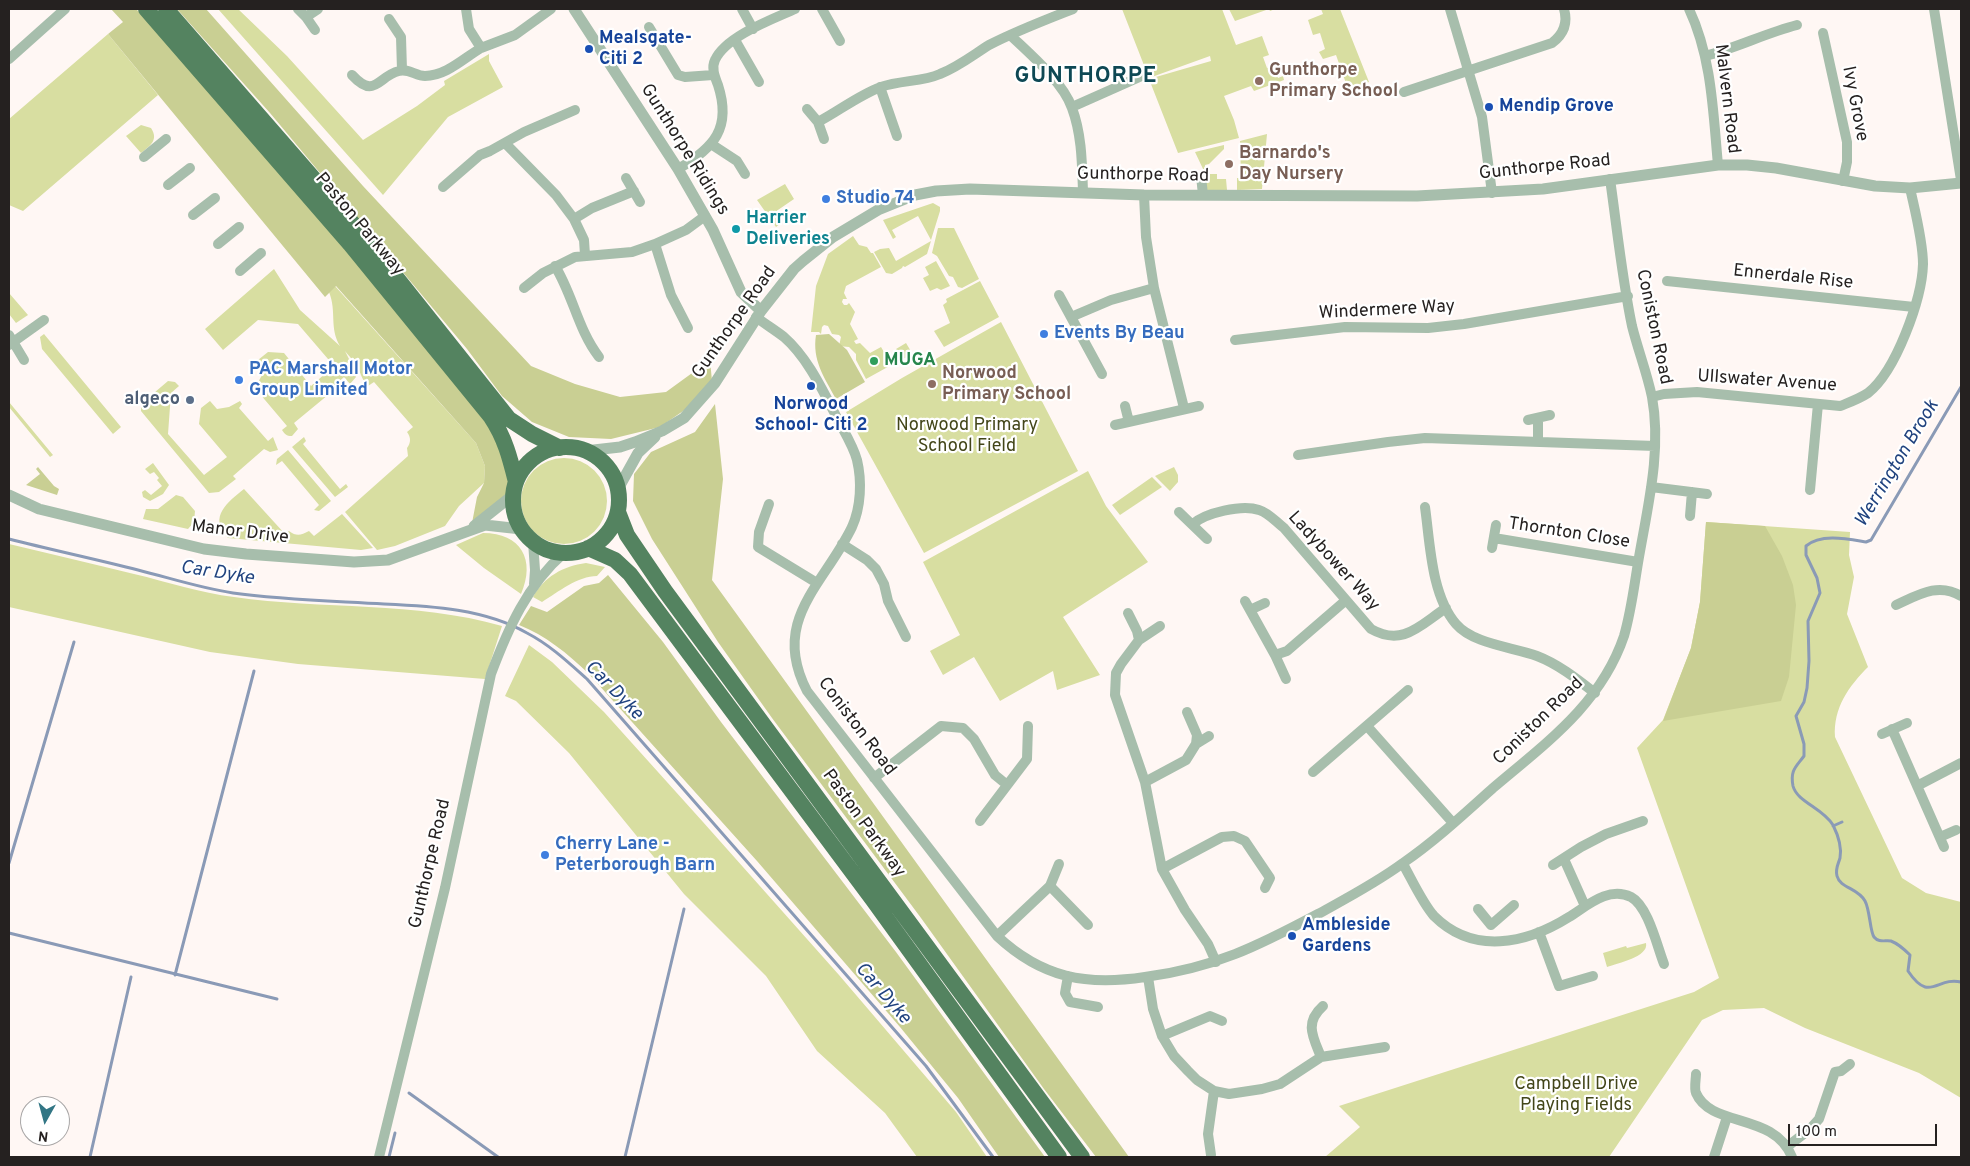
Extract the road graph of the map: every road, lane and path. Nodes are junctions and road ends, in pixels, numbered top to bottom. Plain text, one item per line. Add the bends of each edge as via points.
1 (64, 9) edge
2 (146, 9) edge
3 (166, 9) edge
4 (298, 9) edge
5 (318, 9) edge
6 (466, 9) edge
7 (551, 9) edge
8 (574, 9) edge
9 (742, 9) edge
10 (796, 9) edge
11 (822, 9) edge
12 (1073, 9) edge
13 (1450, 9) edge
14 (1564, 9) edge
15 (1690, 9) edge
16 (1934, 9) edge
17 (306, 17) junction
18 (389, 19) dead end
19 (1797, 25) dead end
20 (649, 27) dead end
21 (754, 29) junction
22 (315, 30) dead end
23 (1823, 33) dead end
24 (1010, 35) junction
25 (735, 40) junction
26 (840, 41) dead end
27 (480, 48) junction
28 (1705, 56) junction
29 (9, 59) edge
30 (402, 70) junction
31 (1470, 71) junction
32 (352, 75) dead end
33 (713, 75) junction
34 (1144, 75) dead end
35 (759, 82) dead end
36 (880, 88) junction
37 (1404, 92) dead end
38 (1072, 107) junction
39 (575, 110) dead end
40 (807, 110) dead end
41 (818, 122) junction
42 (897, 136) dead end
43 (166, 139) dead end
44 (824, 139) dead end
45 (505, 142) junction
46 (711, 144) junction
47 (144, 157) dead end
48 (1718, 165) junction
49 (190, 168) dead end
50 (678, 169) junction
51 (745, 174) dead end
52 (1201, 176) dead end
53 (626, 178) dead end
54 (1610, 179) junction
55 (1843, 181) junction
56 (1961, 182) edge
57 (168, 185) dead end
58 (443, 187) dead end
59 (1910, 188) junction
60 (634, 191) junction
61 (1083, 192) junction
62 (1492, 193) junction
63 (1144, 195) junction
64 (1202, 195) junction
65 (215, 198) dead end
66 (640, 202) dead end
67 (193, 215) dead end
68 (705, 216) junction
69 (574, 219) junction
70 (239, 227) dead end
71 (218, 244) dead end
72 (655, 244) junction
73 (261, 253) dead end
74 (584, 255) junction
75 (555, 266) junction
76 (240, 271) dead end
77 (1667, 281) dead end
78 (524, 288) dead end
79 (1154, 288) junction
80 (1059, 295) dead end
81 (1628, 296) junction
82 (1914, 307) junction
83 (758, 314) junction
84 (1072, 317) junction
85 (44, 320) dead end
86 (688, 328) dead end
87 (1235, 340) dead end
88 (10, 341) edge
89 (599, 357) dead end
90 (24, 360) dead end
91 (1102, 374) dead end
92 (1652, 397) junction
93 (1818, 404) junction
94 (1125, 406) dead end
95 (1199, 406) dead end
96 (1184, 408) junction
97 (1550, 415) dead end
98 (1128, 422) junction
99 (1115, 425) dead end
100 (662, 431) junction
101 (1538, 442) junction
102 (1655, 446) junction
103 (560, 448) junction
104 (585, 451) junction
105 (1298, 455) dead end
106 (1651, 487) junction
107 (514, 489) junction
108 (618, 489) junction
109 (1810, 490) dead end
110 (1692, 492) junction
111 (1707, 494) dead end
112 (9, 495) edge
113 (768, 504) dead end
114 (1424, 506) dead end
115 (618, 512) junction
116 (1180, 512) dead end
117 (1690, 516) dead end
118 (1193, 524) junction
119 (1496, 525) dead end
120 (521, 529) junction
121 (468, 530) junction
122 (1207, 540) dead end
123 (533, 542) junction
124 (842, 544) junction
125 (588, 548) junction
126 (564, 553) junction
127 (1638, 562) junction
128 (817, 583) junction
129 (534, 585) junction
130 (1961, 596) edge
131 (1345, 601) junction
132 (1265, 603) dead end
133 (1896, 605) dead end
134 (1446, 608) junction
135 (1128, 613) dead end
136 (1160, 626) dead end
137 (906, 637) dead end
138 (1139, 640) junction
139 (1275, 655) junction
140 (1286, 679) dead end
141 (1408, 690) dead end
142 (1595, 693) junction
143 (1187, 712) dead end
144 (1907, 722) dead end
145 (1028, 726) dead end
146 (1367, 726) junction
147 (1892, 729) junction
148 (1882, 734) dead end
149 (1209, 736) dead end
150 (1196, 744) junction
151 (1961, 763) edge
152 (1314, 772) dead end
153 (874, 778) junction
154 (1145, 782) junction
155 (1006, 784) junction
156 (1917, 786) junction
157 (980, 821) dead end
158 (1643, 821) dead end
159 (1453, 823) junction
160 (1956, 830) dead end
161 (1940, 837) junction
162 (1944, 847) dead end
163 (1564, 859) junction
164 (1059, 864) dead end
165 (1403, 864) junction
166 (1553, 865) dead end
167 (1162, 870) junction
168 (1050, 886) junction
169 (1265, 888) dead end
170 (1514, 905) dead end
171 (1585, 906) junction
172 (1478, 909) dead end
173 (1088, 925) dead end
174 (1491, 925) junction
175 (1539, 932) junction
176 (997, 936) junction
177 (1492, 942) junction
178 (1216, 962) junction
179 (1664, 964) dead end
180 (1068, 976) junction
181 (1593, 976) dead end
182 (1148, 977) junction
183 (1322, 1006) dead end
184 (1098, 1007) dead end
185 (1222, 1021) dead end
186 (1162, 1036) junction
187 (1385, 1047) dead end
188 (1321, 1057) junction
189 (1850, 1064) dead end
190 (1696, 1074) dead end
191 (1214, 1091) junction
192 (1727, 1117) junction
193 (1788, 1146) junction
194 (1211, 1155) dead end
195 (380, 1157) edge
196 (1059, 1157) edge
197 (1082, 1157) edge
198 (1714, 1157) edge
199 (1792, 1157) edge

1 - 29 street
2 - 107 highway, Paston Parkway via 350,244 491,418 502,433 509,453
3 - 103 highway, Paston Parkway via 361,233 509,419
4 - 17 street
5 - 17 street
6 - 27 street via 469,29
7 - 27 street via 515,35
8 - 50 street, Gunthorpe Ridings
9 - 21 street
10 - 21 street
11 - 26 street
12 - 24 street
13 - 31 street
14 - 31 street via 1563,32 1552,43
15 - 28 street, Malvern Road
16 - 56 street
17 - 22 street
18 - 30 street via 400,37
19 - 28 street
20 - 33 street via 678,75
21 - 25 street
23 - 55 street, Ivy Grove via 1847,142
24 - 36 street via 962,64 931,78 902,81
24 - 38 street via 1038,61
25 - 33 street via 715,60
25 - 35 street
27 - 30 street via 440,73 426,76
28 - 48 street, Malvern Road
30 - 32 street via 371,86 360,84
31 - 37 street
31 - 62 street via 1482,117
33 - 46 street via 724,107
34 - 38 street
36 - 41 street
36 - 42 street
38 - 61 street via 1082,156
39 - 45 street
40 - 41 street
41 - 44 street
43 - 47 street
45 - 58 street via 473,160
45 - 69 street via 556,195
46 - 50 street
46 - 51 street via 737,161
48 - 54 street, Gunthorpe Road
48 - 55 street, Gunthorpe Road via 1776,168
49 - 57 street
50 - 68 street, Gunthorpe Ridings
52 - 64 street
53 - 60 street
54 - 62 street, Gunthorpe Road
54 - 81 street, Coniston Road
55 - 59 street, Gunthorpe Road
56 - 59 street, Gunthorpe Road
59 - 82 street, Ullswater Avenue via 1923,264
60 - 66 street
60 - 69 street
61 - 63 street, Gunthorpe Road
61 - 83 street, Gunthorpe Road via 940,190 895,202 850,226 809,256 794,269
62 - 64 street, Gunthorpe Road via 1344,197
63 - 64 street, Gunthorpe Road
63 - 79 street via 1146,237
65 - 67 street
68 - 72 street via 686,230
68 - 83 street, Gunthorpe Ridings via 741,292
69 - 74 street via 584,240
70 - 71 street
72 - 74 street via 632,252
72 - 86 street via 671,295
73 - 76 street
74 - 75 street
75 - 78 street
75 - 89 street via 574,303 586,339
77 - 82 street, Ennerdale Rise
79 - 84 street via 1111,300
79 - 96 street
80 - 84 street
81 - 87 street, Windermere Way via 1464,324 1428,328 1345,327
81 - 92 street, Coniston Road via 1636,343
82 - 93 street, Ullswater Avenue via 1890,369 1869,392 1840,406
83 - 100 street, Gunthorpe Road via 701,401 684,418
83 - 124 street, Coniston Road via 800,356 833,410 857,459 860,493 857,511
84 - 91 street
85 - 88 street
88 - 90 street
92 - 93 street, Ullswater Avenue via 1697,392
92 - 102 street, Coniston Road
93 - 109 street via 1806,469
94 - 98 street
95 - 96 street
96 - 98 street
97 - 101 street via 1533,419
98 - 99 street
100 - 104 street, Gunthorpe Road via 620,446
100 - 108 street, Gunthorpe Road via 638,453
101 - 102 street
101 - 105 street via 1425,438
102 - 106 street, Coniston Road
103 - 104 highway
103 - 107 highway via 543,452 529,461
104 - 108 highway via 606,466
106 - 110 street
106 - 127 street, Coniston Road
107 - 120 highway via 514,513
107 - 121 street, Manor Drive via 486,518
108 - 115 highway
110 - 111 street
110 - 117 street
112 - 121 street, Manor Drive via 39,509 204,549 246,554 354,562 388,560
113 - 128 street via 758,547
114 - 134 street via 1436,579
115 - 125 highway via 604,537
115 - 197 highway, Paston Parkway via 627,535 665,591
116 - 118 street
118 - 122 street
118 - 131 street, Ladybower Way via 1210,514 1248,508 1259,510 1284,528
119 - 127 street, Thornton Close via 1493,543
120 - 121 street, Manor Drive via 485,525
120 - 123 highway
123 - 126 highway via 544,549
123 - 129 street, Gunthorpe Road
124 - 128 street, Coniston Road
124 - 137 street via 876,570
125 - 126 highway
125 - 196 highway, Paston Parkway via 615,560 630,574 873,900
126 - 129 street, Gunthorpe Road
127 - 142 street, Coniston Road via 1625,632
128 - 153 street, Coniston Road via 804,602 796,629 794,646 800,679
129 - 195 street, Gunthorpe Road via 518,612 491,674 445,888
130 - 133 street via 1942,588 1926,591
131 - 134 street, Ladybower Way via 1371,629 1391,637 1408,633
131 - 139 street via 1287,651
132 - 139 street via 1247,605
134 - 142 street via 1465,632 1554,664
135 - 138 street
136 - 138 street
138 - 154 street via 1116,673 1114,695
139 - 140 street
141 - 146 street
142 - 159 street, Coniston Road via 1563,727
143 - 150 street via 1197,735
144 - 147 street
145 - 155 street via 1026,759
146 - 152 street
146 - 159 street
147 - 148 street
147 - 156 street
149 - 150 street
150 - 154 street via 1186,760
151 - 156 street
153 - 155 street via 941,726 963,728
153 - 176 street, Coniston Road
154 - 167 street
155 - 157 street
156 - 161 street
158 - 163 street via 1581,846
159 - 165 street, Coniston Road
160 - 161 street
161 - 162 street
163 - 166 street
163 - 171 street
164 - 168 street
165 - 177 street via 1432,914 1464,937
165 - 178 street, Coniston Road via 1266,942
167 - 169 street via 1222,837 1234,836 1245,840 1267,872 1270,878
167 - 178 street
168 - 173 street
168 - 176 street
170 - 174 street
171 - 175 street
171 - 179 street via 1602,896 1617,894 1631,897 1647,917
172 - 174 street
174 - 177 street
175 - 177 street via 1506,942
175 - 181 street via 1558,986
176 - 180 street, Coniston Road via 1028,961
178 - 182 street, Coniston Road
180 - 182 street, Coniston Road via 1115,982
180 - 184 street via 1065,993 1070,1002
182 - 186 street via 1153,1009
183 - 188 street via 1314,1014 1311,1029
185 - 186 street via 1210,1016
186 - 191 street via 1188,1071
187 - 188 street
188 - 191 street via 1280,1084 1229,1094
189 - 193 street via 1835,1072 1818,1119
190 - 192 street via 1696,1092 1700,1099
191 - 194 street via 1208,1134
192 - 193 street via 1772,1132
192 - 198 street
193 - 199 street

